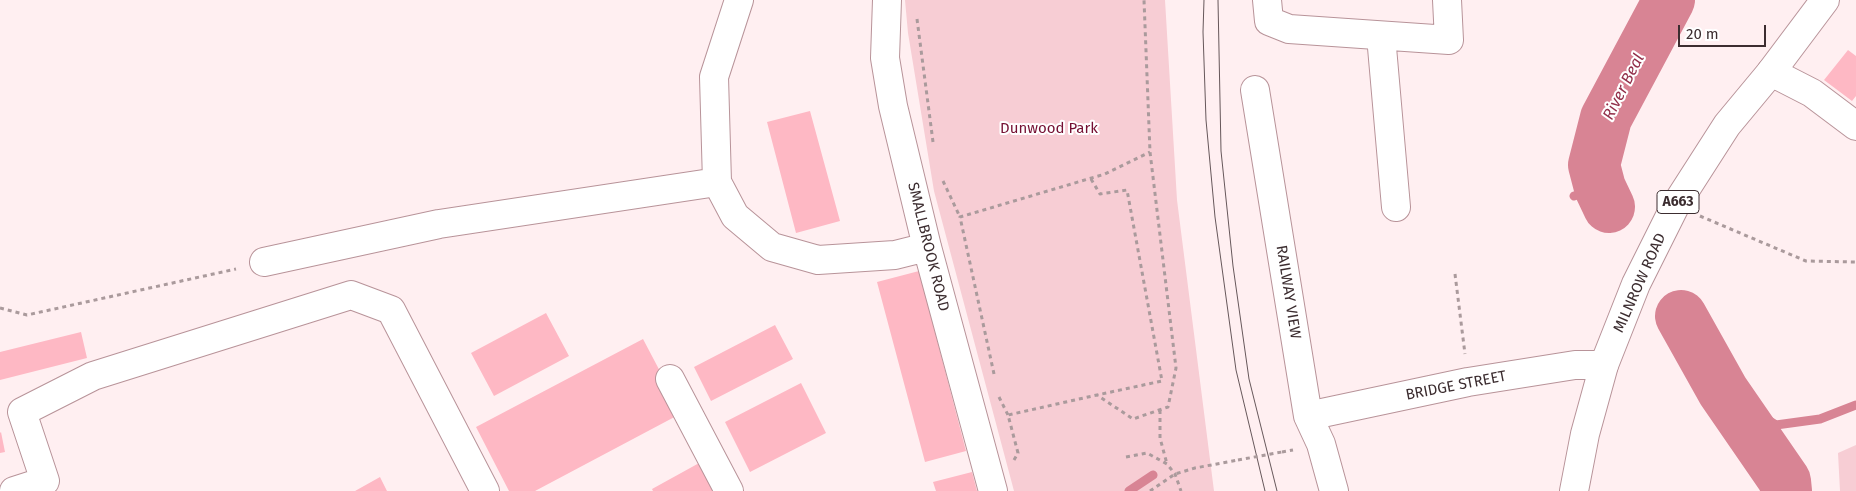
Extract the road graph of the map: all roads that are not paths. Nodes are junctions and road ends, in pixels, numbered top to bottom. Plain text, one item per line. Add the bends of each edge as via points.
1 (739, 0) edge
2 (887, 0) edge
3 (1267, 0) edge
4 (1447, 0) edge
5 (1825, 0) edge
6 (1381, 36) junction
7 (1771, 72) junction
8 (1255, 90) dead end
9 (1856, 126) edge
10 (717, 182) junction
11 (1396, 207) dead end
12 (927, 247) junction
13 (264, 262) road end
14 (1604, 365) junction
15 (670, 379) dead end
16 (1308, 416) junction
17 (14, 491) edge
18 (485, 491) edge
19 (729, 491) edge
20 (993, 491) edge
21 (1334, 491) edge
22 (1574, 491) edge

1 - 10 street via 714,77
2 - 12 street, SMALLBROOK ROAD via 885,58 893,106
3 - 6 street via 1269,20 1290,29
4 - 6 street via 1449,40
5 - 7 street, MILNROW ROAD / A663
6 - 11 street
7 - 9 street via 1812,93
7 - 14 street, MILNROW ROAD / A663 via 1727,125 1675,206 1636,284
8 - 16 street, RAILWAY VIEW
10 - 12 street via 735,216 772,247 818,260 895,255
10 - 13 street via 439,224
12 - 20 street, SMALLBROOK ROAD
14 - 16 street, BRIDGE STREET via 1575,366 1468,382
14 - 22 street, MILNROW ROAD / A663 via 1585,434
15 - 19 street
16 - 21 street, RAILWAY VIEW via 1321,444
17 - 18 street via 45,480 22,412 92,376 351,296 391,310

